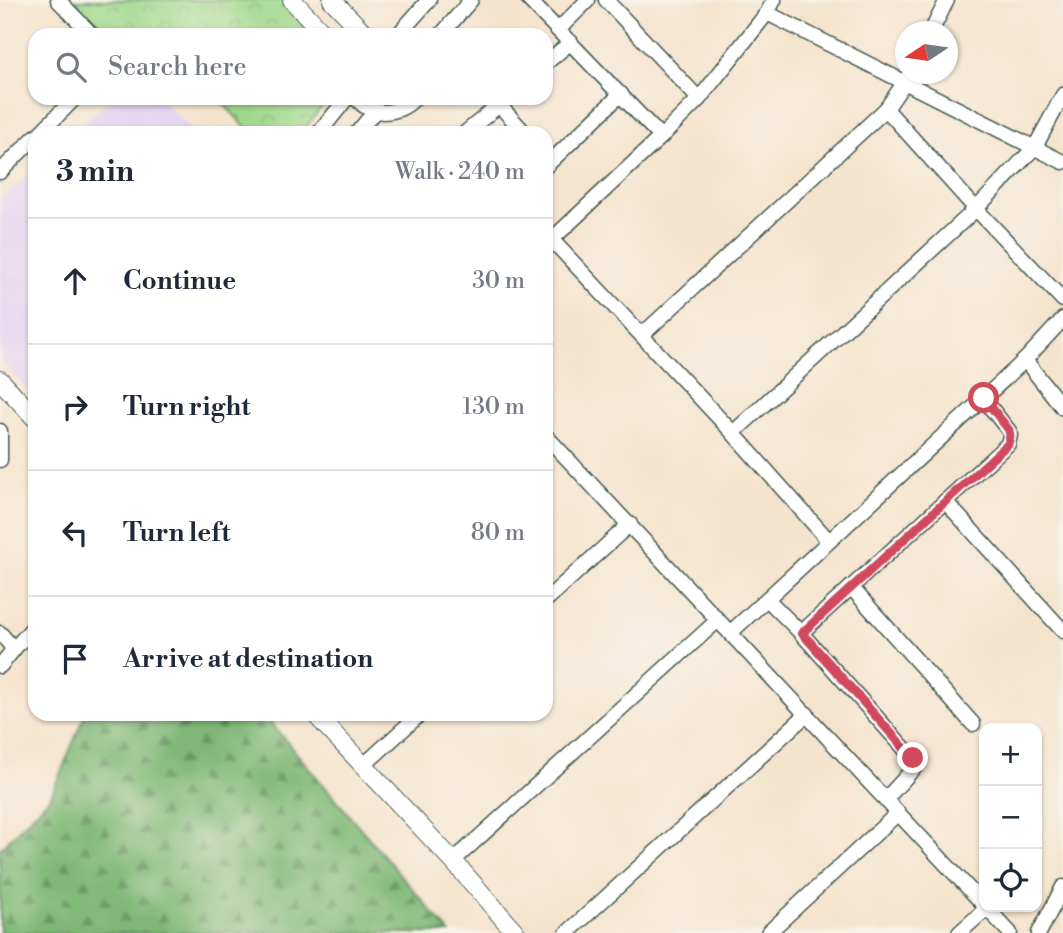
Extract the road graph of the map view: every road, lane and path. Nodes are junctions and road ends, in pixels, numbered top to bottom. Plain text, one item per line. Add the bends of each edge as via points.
1 (58, 0) edge
2 (292, 0) edge
3 (332, 0) edge
4 (429, 0) edge
5 (471, 0) edge
6 (529, 0) edge
7 (588, 0) edge
8 (606, 0) edge
9 (947, 0) edge
10 (770, 7) edge
11 (936, 21) edge
12 (85, 28) edge
13 (318, 28) edge
14 (359, 28) edge
15 (404, 28) edge
16 (447, 28) edge
17 (558, 30) junction
18 (571, 42) junction
19 (553, 58) edge
20 (895, 71) edge
21 (904, 84) edge
22 (919, 84) edge
23 (621, 94) junction
24 (1063, 95) edge
25 (699, 99) junction
26 (68, 105) edge
27 (341, 105) edge
28 (363, 105) edge
29 (408, 105) edge
30 (499, 105) edge
31 (505, 105) edge
32 (886, 108) junction
33 (375, 111) junction
34 (47, 126) edge
35 (325, 126) edge
36 (363, 126) edge
37 (474, 126) edge
38 (520, 126) edge
39 (661, 137) junction
40 (28, 143) edge
41 (1035, 147) junction
42 (553, 156) edge
43 (1063, 162) edge
44 (3, 163) edge
45 (976, 209) junction
46 (553, 238) edge
47 (553, 246) edge
48 (1063, 300) edge
49 (1063, 319) edge
50 (642, 335) junction
51 (1025, 360) junction
52 (0, 380) edge
53 (984, 398) junction
54 (1063, 408) edge
55 (28, 410) edge
56 (0, 431) edge
57 (733, 433) junction
58 (553, 443) edge
59 (0, 460) edge
60 (945, 501) junction
61 (630, 524) junction
62 (830, 541) junction
63 (851, 587) junction
64 (553, 594) edge
65 (767, 599) junction
66 (718, 620) junction
67 (1063, 631) edge
68 (0, 633) edge
69 (28, 633) edge
70 (730, 633) junction
71 (802, 633) junction
72 (13, 649) junction
73 (0, 666) edge
74 (807, 714) junction
75 (322, 721) edge
76 (413, 721) edge
77 (973, 724) dead end
78 (364, 765) junction
79 (885, 800) junction
80 (898, 813) junction
81 (453, 861) junction
82 (1063, 887) edge
83 (979, 901) edge
84 (980, 912) edge
85 (990, 912) edge
86 (516, 933) edge
87 (567, 933) edge
88 (768, 933) edge
89 (959, 933) edge
90 (1010, 933) edge
91 (1039, 933) edge

1 - 12 street
2 - 13 street
3 - 14 street
4 - 15 street
5 - 16 street
6 - 17 street
7 - 17 street
8 - 25 street
9 - 11 street
10 - 20 street
10 - 25 street
17 - 18 street
18 - 19 street
18 - 23 street
21 - 32 street
22 - 41 street
23 - 39 street
23 - 42 street
24 - 41 street
25 - 39 street
26 - 34 street
27 - 35 street
28 - 33 street
29 - 33 street via 386,113
30 - 37 street
31 - 38 street
32 - 45 street
32 - 50 street
33 - 36 street
39 - 46 street
40 - 44 street
41 - 43 street
41 - 45 street
45 - 48 street
45 - 57 street
47 - 50 street
49 - 51 street
50 - 57 street
51 - 53 street
51 - 54 street
52 - 55 street
53 - 60 street via 1009,430 1010,440
53 - 62 street
56 - 59 street
57 - 62 street
58 - 61 street
60 - 63 street
60 - 67 street
61 - 64 street
61 - 66 street
62 - 65 street
63 - 71 street
63 - 77 street
65 - 70 street
65 - 71 street
66 - 70 street
66 - 81 street
68 - 72 street
69 - 72 street
70 - 74 street
71 - 79 street via 915,762
72 - 73 street
74 - 79 street
74 - 87 street
75 - 78 street
76 - 78 street
78 - 81 street
79 - 80 street
80 - 83 street
80 - 88 street
81 - 86 street
82 - 91 street
84 - 89 street
85 - 90 street

